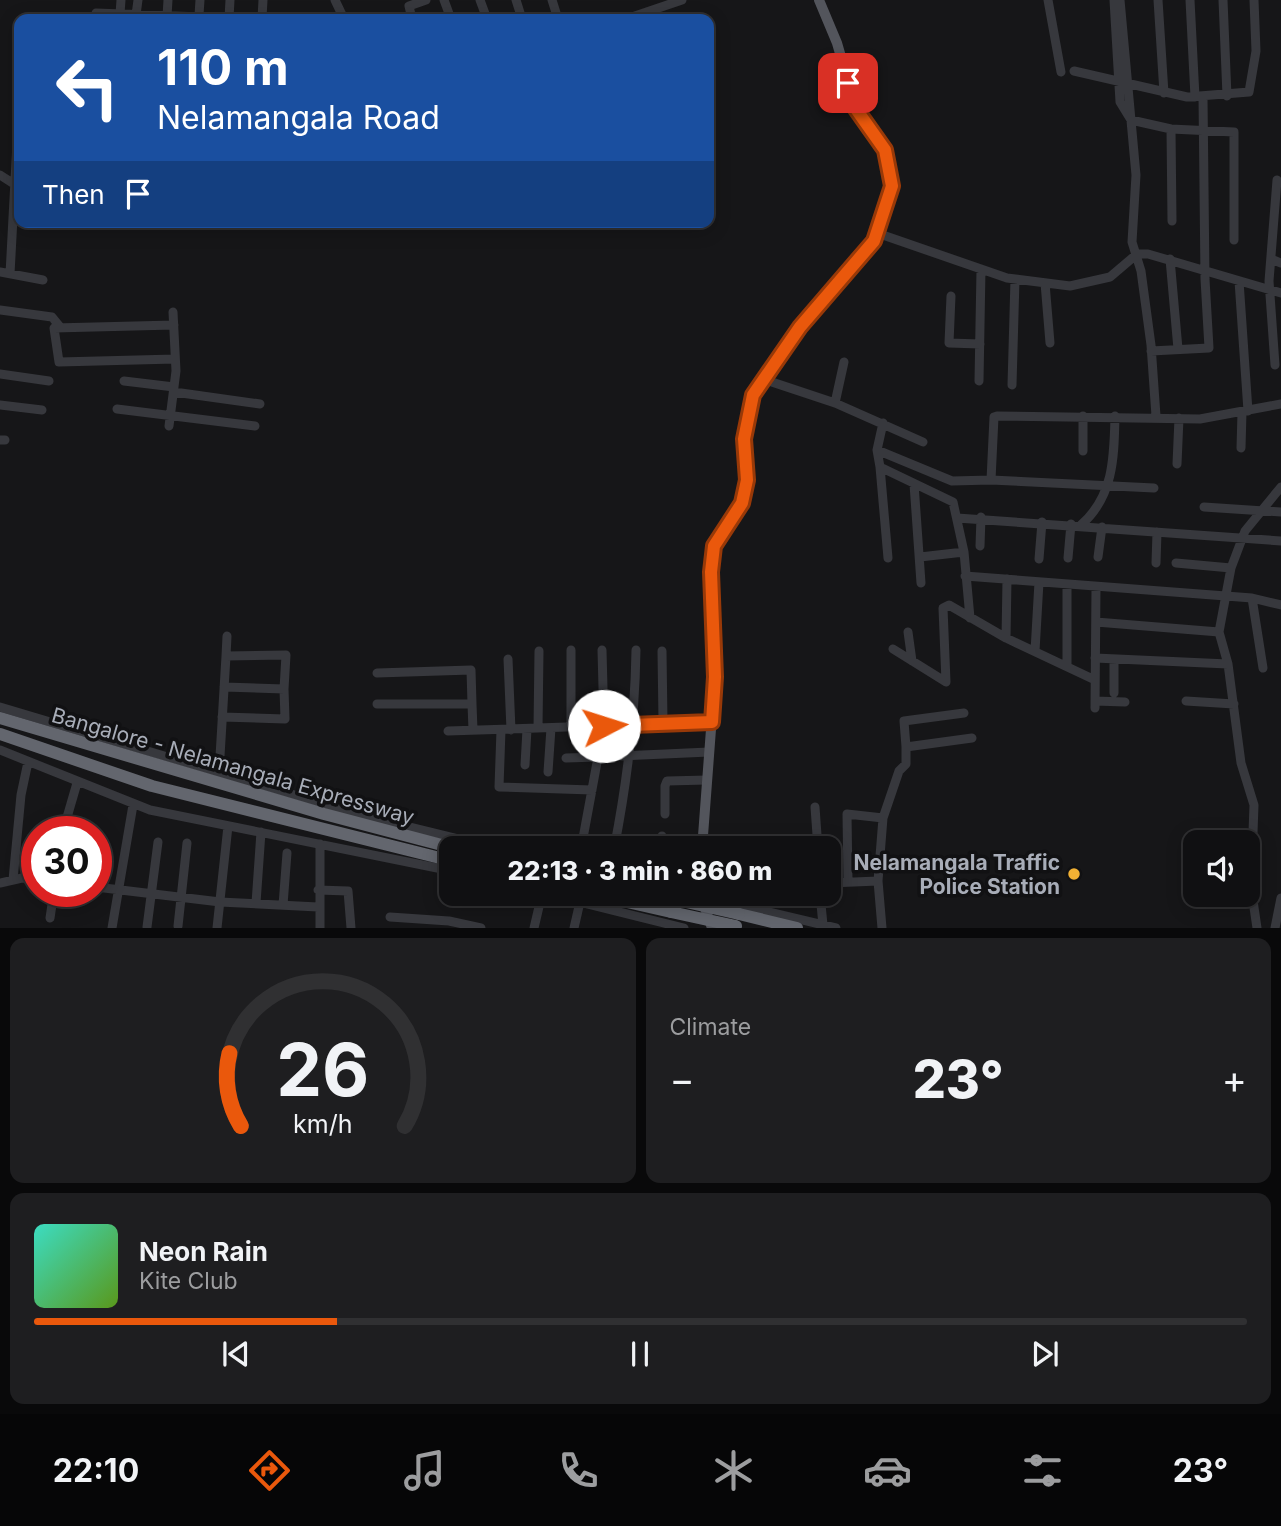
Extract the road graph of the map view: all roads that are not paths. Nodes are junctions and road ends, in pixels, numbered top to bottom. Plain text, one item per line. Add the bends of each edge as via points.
1 (121, 0) edge
2 (426, 0) edge
3 (682, 0) edge
4 (819, 0) edge
5 (1048, 0) edge
6 (1114, 0) edge
7 (1120, 0) edge
8 (1158, 0) edge
9 (1190, 0) edge
10 (1223, 0) edge
11 (1254, 0) edge
12 (96, 13) dead end
13 (120, 14) joint
14 (411, 14) edge
15 (641, 14) edge
16 (1074, 71) dead end
17 (1060, 72) dead end
18 (1123, 83) junction
19 (1164, 93) junction
20 (1227, 96) junction
21 (1199, 97) junction
22 (1131, 120) junction
23 (1171, 129) junction
24 (1204, 132) junction
25 (0, 175) edge
26 (1277, 180) dead end
27 (14, 184) joint
28 (1172, 221) dead end
29 (877, 233) junction
30 (1234, 240) dead end
31 (1137, 254) junction
32 (1170, 259) junction
33 (1271, 259) junction
34 (1281, 263) edge
35 (981, 269) junction
36 (1205, 269) junction
37 (5, 273) edge
38 (1015, 279) junction
39 (43, 280) dead end
40 (1239, 281) junction
41 (1045, 283) junction
42 (1270, 289) junction
43 (1281, 293) edge
44 (951, 296) dead end
45 (0, 310) edge
46 (173, 313) dead end
47 (174, 325) junction
48 (61, 328) junction
49 (1050, 343) dead end
50 (980, 344) junction
51 (1178, 349) junction
52 (1151, 351) junction
53 (176, 359) junction
54 (844, 362) dead end
55 (1275, 365) dead end
56 (0, 374) edge
57 (763, 379) junction
58 (49, 381) dead end
59 (124, 381) dead end
60 (979, 381) dead end
61 (1012, 385) dead end
62 (174, 389) junction
63 (835, 403) junction
64 (260, 404) dead end
65 (1281, 404) edge
66 (0, 405) edge
67 (117, 409) dead end
68 (42, 410) dead end
69 (1245, 411) junction
70 (171, 416) junction
71 (1083, 416) junction
72 (1115, 416) junction
73 (1156, 416) junction
74 (1179, 418) junction
75 (883, 423) junction
76 (169, 426) dead end
77 (255, 426) dead end
78 (923, 442) dead end
79 (1241, 448) dead end
80 (877, 450) junction
81 (1083, 451) dead end
82 (1177, 464) dead end
83 (880, 467) junction
84 (991, 480) junction
85 (914, 484) junction
86 (1108, 486) junction
87 (1281, 487) edge
88 (1154, 488) dead end
89 (1204, 507) dead end
90 (1281, 512) edge
91 (1262, 513) junction
92 (981, 517) junction
93 (957, 518) junction
94 (1042, 522) junction
95 (1076, 525) junction
96 (1102, 527) junction
97 (1157, 532) junction
98 (1242, 539) junction
99 (1281, 541) edge
100 (980, 546) dead end
101 (964, 552) junction
102 (920, 556) junction
103 (1098, 557) dead end
104 (888, 558) dead end
105 (1068, 558) dead end
106 (1039, 559) dead end
107 (1156, 563) dead end
108 (1176, 563) dead end
109 (1231, 568) junction
110 (965, 576) junction
111 (1007, 579) junction
112 (1039, 582) junction
113 (921, 583) dead end
114 (1067, 584) junction
115 (1096, 587) junction
116 (1225, 598) junction
117 (1252, 598) junction
118 (1281, 605) edge
119 (970, 618) junction
120 (1096, 622) junction
121 (908, 632) dead end
122 (1219, 632) junction
123 (227, 636) dead end
124 (1006, 638) junction
125 (892, 649) dead end
126 (571, 650) dead end
127 (602, 650) dead end
128 (636, 650) dead end
129 (662, 650) dead end
130 (539, 651) dead end
131 (1035, 651) junction
132 (226, 656) junction
133 (1095, 658) junction
134 (508, 659) dead end
135 (1114, 659) junction
136 (912, 661) junction
137 (1228, 664) junction
138 (1067, 666) junction
139 (1263, 668) dead end
140 (377, 673) dead end
141 (1095, 680) junction
142 (224, 687) junction
143 (284, 689) junction
144 (1114, 693) dead end
145 (1186, 701) dead end
146 (1125, 702) dead end
147 (377, 704) dead end
148 (472, 704) junction
149 (1234, 704) junction
150 (0, 707) edge
151 (964, 713) dead end
152 (222, 717) junction
153 (0, 718) edge
154 (663, 722) junction
155 (712, 722) junction
156 (631, 724) junction
157 (604, 726) junction
158 (571, 727) junction
159 (538, 728) junction
160 (551, 728) junction
161 (527, 729) junction
162 (472, 730) junction
163 (506, 730) junction
164 (448, 731) dead end
165 (0, 734) edge
166 (972, 738) dead end
167 (906, 747) junction
168 (0, 750) edge
169 (709, 752) junction
170 (627, 756) junction
171 (598, 757) junction
172 (566, 758) dead end
173 (29, 762) junction
174 (524, 765) dead end
175 (548, 772) dead end
176 (219, 773) junction
177 (707, 780) junction
178 (77, 783) junction
179 (592, 790) junction
180 (132, 805) junction
181 (816, 807) dead end
182 (665, 814) dead end
183 (67, 816) edge
184 (883, 818) junction
185 (228, 826) junction
186 (261, 832) junction
187 (447, 836) edge
188 (583, 836) edge
189 (617, 836) edge
190 (703, 836) edge
191 (817, 836) edge
192 (158, 842) dead end
193 (187, 843) dead end
194 (320, 844) junction
195 (439, 844) edge
196 (286, 853) dead end
197 (439, 858) edge
198 (439, 869) edge
199 (13, 880) junction
200 (21, 880) edge
201 (878, 881) junction
202 (841, 882) edge
203 (848, 882) junction
204 (0, 883) edge
205 (112, 889) edge
206 (120, 890) junction
207 (318, 890) junction
208 (153, 895) junction
209 (1281, 898) edge
210 (181, 899) junction
211 (220, 902) junction
212 (256, 903) junction
213 (283, 905) junction
214 (540, 906) edge
215 (579, 906) edge
216 (596, 906) edge
217 (676, 906) edge
218 (703, 906) edge
219 (744, 906) edge
220 (822, 906) edge
221 (52, 907) edge
222 (318, 907) junction
223 (390, 916) dead end
224 (50, 918) dead end
225 (738, 922) edge
226 (449, 924) edge
227 (824, 925) junction
228 (178, 926) edge
229 (147, 927) edge
230 (112, 928) edge
231 (217, 928) edge
232 (320, 928) edge
233 (351, 928) edge
234 (481, 928) edge
235 (534, 928) edge
236 (574, 928) edge
237 (684, 928) edge
238 (712, 928) edge
239 (797, 928) edge
240 (836, 928) edge
241 (882, 928) edge
242 (1258, 928) edge
243 (1275, 928) edge

1 - 13 street
2 - 14 street via 409,6
3 - 15 street
4 - 29 main road via 856,109 885,150 892,186
5 - 17 street
6 - 18 street
7 - 18 street
8 - 19 street
9 - 21 street
10 - 20 street
11 - 20 street via 1256,51 1249,92
12 - 13 street
16 - 18 street
18 - 19 street
18 - 22 street
19 - 21 street
20 - 21 street
21 - 24 street
22 - 23 street
22 - 31 street via 1136,175 1132,242
23 - 24 street
23 - 28 street
24 - 30 street via 1231,130 1236,136
24 - 36 street
25 - 27 street
26 - 33 street
27 - 37 street
29 - 35 street
29 - 57 main road
31 - 32 street
31 - 41 street via 1110,277 1070,286
31 - 52 street
32 - 36 street
32 - 51 street
33 - 34 street
33 - 42 street
35 - 38 street
35 - 50 street
36 - 40 street
36 - 51 street via 1209,348
37 - 39 street
38 - 41 street
38 - 61 street
40 - 42 street
40 - 69 street
41 - 49 street
42 - 43 street
42 - 55 street
44 - 50 street via 949,343
45 - 48 street via 52,317
46 - 47 street
47 - 48 street
47 - 53 street
48 - 53 street via 54,328 59,362
50 - 60 street
51 - 52 street
52 - 73 street
53 - 62 street
54 - 63 street
56 - 58 street
57 - 63 street
57 - 155 main road via 753,395 744,439 747,480 742,503 714,546
59 - 62 street
62 - 64 street
62 - 70 street
63 - 75 street
65 - 69 street
66 - 68 street
67 - 70 street
69 - 74 street
69 - 79 street
70 - 76 street
70 - 77 street
71 - 72 street
71 - 81 street
71 - 84 street via 994,417
72 - 73 street
72 - 86 street
73 - 74 street
74 - 82 street
75 - 78 street
75 - 80 street
80 - 83 street
80 - 84 street via 952,481
83 - 85 street
83 - 104 street
84 - 86 street
85 - 93 street via 953,502
85 - 102 street
86 - 88 street
86 - 95 street via 1097,508
87 - 91 street
89 - 91 street
90 - 91 street
91 - 98 street
92 - 93 street
92 - 94 street
92 - 100 street
93 - 101 street
94 - 95 street
94 - 106 street
95 - 96 street
95 - 105 street
96 - 97 street
96 - 103 street
97 - 98 street
97 - 107 street
98 - 99 street
98 - 109 street
101 - 102 street
101 - 110 street
102 - 113 street
108 - 109 street
109 - 116 street
110 - 111 street
110 - 119 street
111 - 112 street
111 - 124 street
112 - 114 street
112 - 131 street
114 - 115 street
114 - 138 street
115 - 116 street
115 - 120 street
116 - 117 street
116 - 122 street
117 - 118 street
117 - 139 street
119 - 124 street
119 - 136 street via 950,606 943,608 946,682
120 - 122 street
120 - 133 street
121 - 136 street
122 - 137 street
123 - 132 street
124 - 131 street
125 - 136 street
126 - 158 street
127 - 157 street
128 - 156 street
129 - 154 street
130 - 159 street
131 - 138 street
132 - 142 street
132 - 143 street via 286,655
133 - 135 street
133 - 141 street
134 - 163 street
135 - 137 street
135 - 144 street
137 - 149 street
138 - 141 street
140 - 148 street via 471,670
141 - 146 street via 1095,705
142 - 143 street
142 - 152 street
143 - 152 street via 285,719
145 - 149 street
147 - 148 street
148 - 162 street
149 - 242 street via 1241,763 1254,805 1251,887
150 - 176 street
151 - 167 street via 904,721
152 - 176 street
153 - 195 highway, Bangalore - Nelamangala Expressway
154 - 155 street
154 - 156 street
155 - 169 main road
156 - 157 street
156 - 170 street
157 - 158 street
158 - 160 street
159 - 160 street
159 - 161 street
160 - 175 street
161 - 163 street
161 - 174 street
162 - 163 street
162 - 164 street
163 - 179 street via 499,787
165 - 197 highway, Bangalore - Nelamangala Expressway via 152,786
166 - 167 street
167 - 184 street via 906,764 899,771
168 - 173 street
169 - 170 street
169 - 177 main road
170 - 171 street
170 - 189 street
171 - 172 street
171 - 179 street
173 - 178 street
173 - 199 street
176 - 187 street
177 - 182 street via 667,781
177 - 190 main road
178 - 180 street
178 - 183 street
179 - 188 street
180 - 185 street
180 - 206 street
181 - 191 street
184 - 201 street
184 - 203 street via 847,814
185 - 186 street
185 - 211 street
186 - 194 street
186 - 212 street
192 - 208 street
193 - 210 street
194 - 198 street
194 - 207 street
196 - 213 street
199 - 200 street
199 - 204 street
201 - 203 street
201 - 241 street
202 - 203 street
205 - 206 street
206 - 208 street
206 - 230 street
207 - 222 street
207 - 233 street via 348,891
208 - 210 street
208 - 229 street
209 - 243 street
210 - 211 street
210 - 228 street
211 - 212 street
211 - 231 street
212 - 213 street
213 - 222 street
214 - 235 street
215 - 236 street
216 - 237 street
217 - 225 highway, bridge
218 - 238 main road
219 - 227 street
220 - 227 street
221 - 224 street
222 - 232 street
223 - 226 street
225 - 239 highway
226 - 234 street
227 - 240 street

